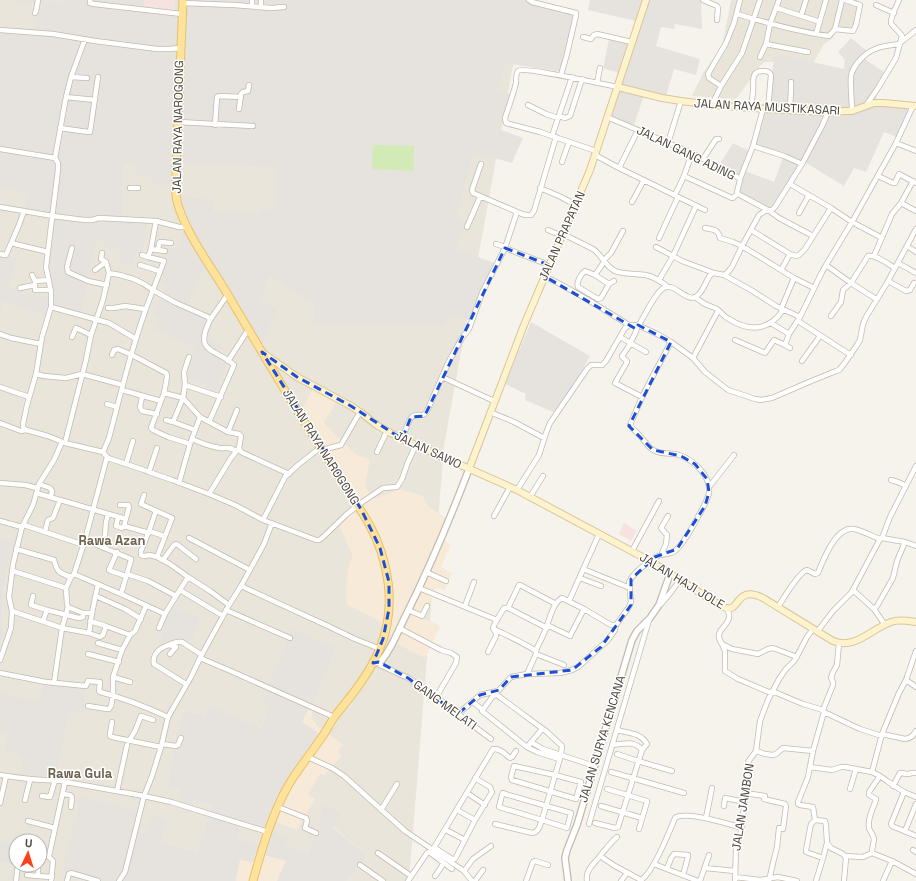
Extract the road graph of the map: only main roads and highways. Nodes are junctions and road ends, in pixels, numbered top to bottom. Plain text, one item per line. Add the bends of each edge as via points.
1 (646, 0) edge
2 (183, 2) edge
3 (618, 87) junction
4 (915, 106) edge
5 (262, 352) junction
6 (469, 469) junction
7 (916, 622) edge
8 (253, 881) edge

1 - 3 main road, JALAN PRAPATAN
2 - 5 main road, JALAN RAYA NAROGONG via 176,188 178,208 195,244
3 - 4 main road, JALAN RAYA MUSTIKASARI via 681,101 766,109 828,112 852,110 884,102
3 - 6 main road, JALAN PRAPATAN via 590,170 524,325
5 - 6 main road, JALAN SAWO via 297,377 360,412 378,426
5 - 8 main road, JALAN RAYA NAROGONG via 377,539 389,582 389,602 388,617 376,662 334,717 290,783 274,814
6 - 7 main road, JALAN HAJI JOLE via 517,490 632,551 727,609 732,608 745,595 759,596 839,643 857,641 896,621

